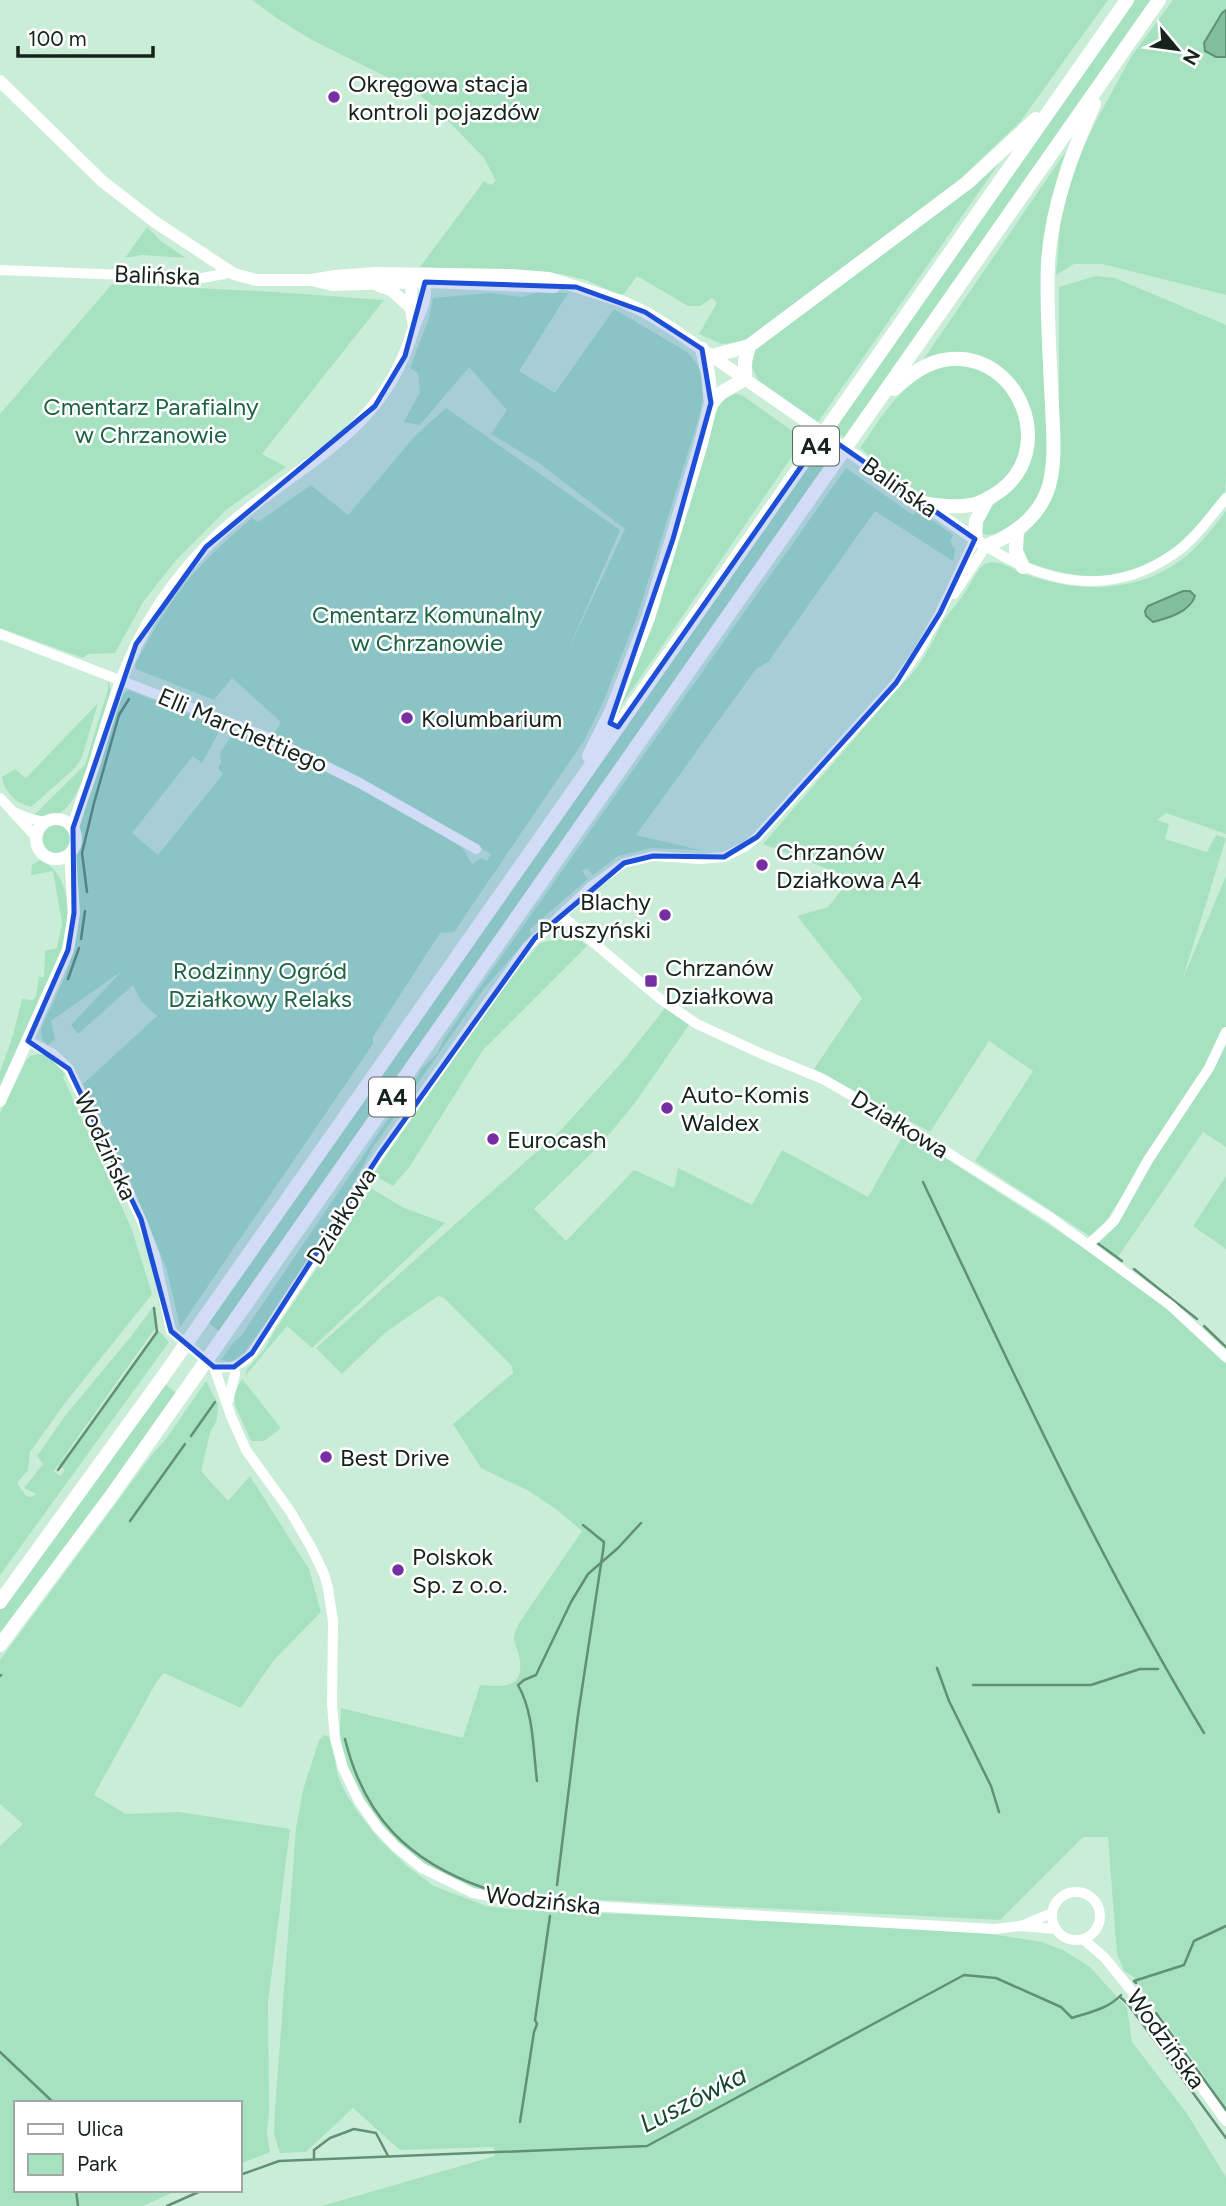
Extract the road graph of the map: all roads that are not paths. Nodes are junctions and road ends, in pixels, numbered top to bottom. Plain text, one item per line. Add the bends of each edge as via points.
1 (1127, 0) edge
2 (1159, 0) edge
3 (1113, 66) junction
4 (0, 81) edge
5 (1062, 93) junction
6 (202, 255) junction
7 (0, 270) edge
8 (229, 273) junction
9 (195, 277) junction
10 (312, 280) junction
11 (417, 281) junction
12 (368, 284) junction
13 (411, 308) junction
14 (414, 327) junction
15 (749, 346) junction
16 (707, 353) junction
17 (745, 379) junction
18 (711, 403) junction
19 (877, 404) junction
20 (1226, 498) edge
21 (987, 500) junction
22 (923, 503) junction
23 (1017, 530) junction
24 (980, 543) junction
25 (1023, 567) junction
26 (0, 634) edge
27 (120, 680) junction
28 (86, 789) junction
29 (569, 798) junction
30 (0, 799) edge
31 (9, 809) junction
32 (59, 819) junction
33 (45, 822) junction
34 (73, 828) junction
35 (36, 837) junction
36 (476, 849) dead end
37 (70, 854) junction
38 (56, 860) junction
39 (73, 890) junction
40 (561, 915) junction
41 (1226, 1032) edge
42 (28, 1041) junction
43 (0, 1101) edge
44 (1088, 1245) junction
45 (1226, 1357) edge
46 (214, 1367) junction
47 (234, 1367) junction
48 (228, 1407) junction
49 (0, 1602) edge
50 (0, 1645) edge
51 (1052, 1913) junction
52 (1020, 1926) junction
53 (1056, 1929) junction
54 (1096, 1930) junction
55 (1083, 1940) junction
56 (1105, 1958) junction
57 (1226, 2121) edge

1 - 5 highway, A4
2 - 3 highway, A4
3 - 19 highway, A4
3 - 23 highway via 1073,152 1055,212 1048,264 1054,451 1048,487 1036,512
4 - 6 main road via 102,181
5 - 15 highway via 967,183
5 - 29 highway, A4
6 - 8 main road
6 - 9 street via 206,267
7 - 9 street, Balińska
8 - 9 street, Balińska
8 - 10 main road, Balińska via 256,280
10 - 11 main road, Balińska via 335,275
10 - 12 main road, Balińska via 332,285
11 - 12 main road, Balińska
11 - 13 main road
11 - 14 main road via 424,302
11 - 16 main road, Balińska via 576,287 645,312
12 - 13 main road via 391,290
13 - 14 main road
14 - 27 main road via 401,366 375,406 342,439 205,547 155,611
15 - 16 highway
15 - 17 highway
16 - 17 main road, Balińska
16 - 18 highway
17 - 18 highway
17 - 22 main road, Balińska
18 - 29 highway via 648,618 611,712
19 - 21 highway via 915,371 951,359 981,364 1009,382 1027,422 1025,455 1016,475
19 - 50 highway, A4 via 102,1509
20 - 25 street, Balińska via 1178,551 1124,578 1088,582
21 - 22 highway via 949,507
21 - 24 highway via 976,521
22 - 24 main road, Balińska
23 - 24 highway via 1003,540
23 - 25 highway via 1016,551
24 - 25 street, Balińska
24 - 40 street, Działkowa via 896,683 746,846 724,857 653,856 624,863
26 - 27 street, Elli Marchettiego
27 - 28 main road
27 - 36 street, Elli Marchettiego via 306,755
28 - 32 main road
28 - 34 main road
29 - 49 highway, A4
30 - 31 street
31 - 33 street
31 - 35 street
32 - 33 main road
32 - 34 main road
33 - 35 main road
34 - 37 main road via 76,842
35 - 38 main road via 40,852
37 - 38 main road
37 - 39 main road
38 - 39 main road
39 - 42 main road via 68,950
40 - 44 street, Działkowa via 697,1024 843,1090 1007,1189
40 - 47 street, Działkowa via 527,947 497,987 365,1176 252,1353
41 - 44 street via 1114,1221
42 - 43 main road
42 - 46 street, Wodzińska via 69,1069 138,1212 160,1274 171,1331
44 - 45 street, Działkowa via 1170,1305
46 - 47 street
46 - 48 street, Wodzińska
47 - 48 street
48 - 52 street, Wodzińska via 246,1450 290,1511 326,1581 333,1621 335,1739 343,1768 378,1828 422,1868 473,1893 520,1902
51 - 52 street, Wodzińska
51 - 53 street
51 - 54 street via 1063,1896 1087,1894 1099,1909
52 - 53 street, Wodzińska
53 - 55 street via 1068,1939
54 - 55 street
54 - 56 street, Wodzińska
55 - 56 street, Wodzińska
56 - 57 street, Wodzińska

